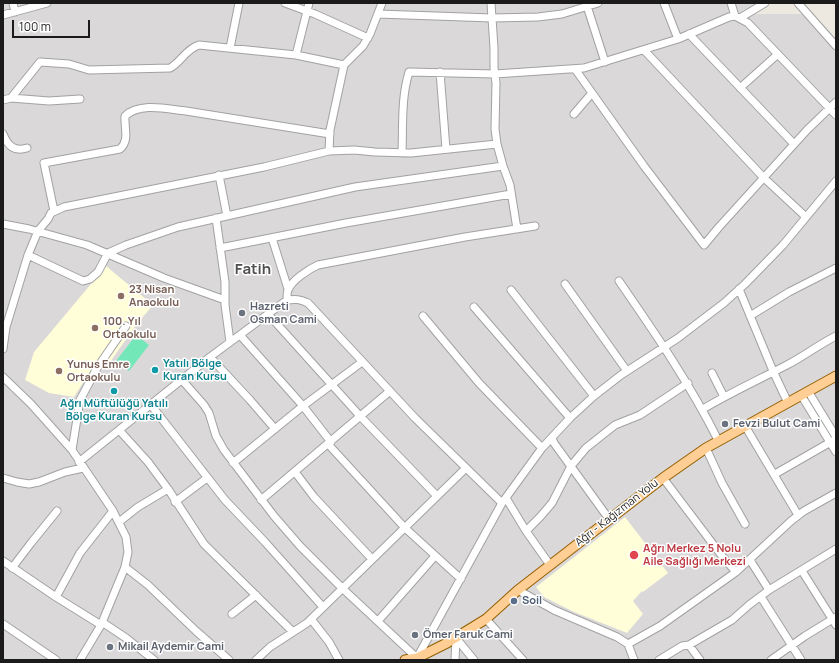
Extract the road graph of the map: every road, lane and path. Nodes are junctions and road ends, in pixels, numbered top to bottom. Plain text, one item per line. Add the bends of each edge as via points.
1 (13, 3) edge
2 (47, 3) edge
3 (239, 3) edge
4 (285, 3) edge
5 (308, 3) edge
6 (382, 3) edge
7 (491, 3) edge
8 (598, 3) edge
9 (664, 3) edge
10 (731, 3) edge
11 (765, 3) edge
12 (798, 3) edge
13 (586, 5) edge
14 (307, 11) junction
15 (15, 12) junction
16 (378, 14) junction
17 (3, 15) edge
18 (738, 17) junction
19 (492, 18) junction
20 (689, 34) junction
21 (368, 38) junction
22 (678, 39) junction
23 (836, 46) edge
24 (230, 48) junction
25 (644, 50) junction
26 (778, 54) junction
27 (296, 55) junction
28 (605, 62) junction
29 (344, 65) junction
30 (575, 69) junction
31 (440, 72) junction
32 (495, 74) junction
33 (740, 88) junction
34 (592, 94) junction
35 (11, 98) junction
36 (80, 99) dead end
37 (3, 100) edge
38 (836, 102) edge
39 (829, 108) junction
40 (574, 114) dead end
41 (836, 115) edge
42 (3, 134) edge
43 (330, 134) junction
44 (497, 144) junction
45 (794, 144) junction
46 (27, 148) dead end
47 (446, 149) junction
48 (329, 151) junction
49 (402, 153) junction
50 (503, 166) junction
51 (220, 175) junction
52 (764, 178) junction
53 (836, 181) edge
54 (511, 194) junction
55 (54, 211) junction
56 (227, 216) junction
57 (806, 217) junction
58 (216, 218) junction
59 (3, 224) edge
60 (535, 226) dead end
61 (518, 229) junction
62 (38, 231) junction
63 (272, 238) junction
64 (220, 248) junction
65 (108, 253) junction
66 (28, 255) junction
67 (836, 268) edge
68 (619, 281) dead end
69 (565, 284) dead end
70 (739, 289) junction
71 (288, 290) junction
72 (511, 290) dead end
73 (225, 300) junction
74 (287, 300) junction
75 (474, 307) dead end
76 (6, 314) edge
77 (268, 314) junction
78 (423, 316) dead end
79 (750, 316) junction
80 (126, 326) dead end
81 (240, 334) junction
82 (836, 336) edge
83 (230, 342) junction
84 (665, 346) junction
85 (3, 349) edge
86 (210, 357) junction
87 (362, 362) junction
88 (627, 371) junction
89 (773, 371) junction
90 (712, 373) dead end
91 (836, 376) edge
92 (3, 377) edge
93 (182, 380) junction
94 (688, 383) junction
95 (331, 384) junction
96 (390, 391) junction
97 (805, 393) junction
98 (594, 396) junction
99 (724, 396) junction
100 (788, 403) junction
101 (151, 405) junction
102 (303, 406) junction
103 (703, 409) junction
104 (360, 416) junction
105 (570, 418) junction
106 (745, 426) junction
107 (275, 429) junction
108 (120, 430) junction
109 (552, 438) junction
110 (718, 440) junction
111 (834, 440) edge
112 (329, 443) junction
113 (542, 448) junction
114 (706, 448) junction
115 (72, 450) junction
116 (836, 452) edge
117 (233, 463) junction
118 (82, 465) junction
119 (571, 466) junction
120 (466, 468) junction
121 (295, 472) junction
122 (775, 474) junction
123 (3, 478) edge
124 (207, 478) junction
125 (663, 478) junction
126 (168, 489) junction
127 (836, 492) edge
128 (436, 495) junction
129 (261, 500) junction
130 (504, 500) junction
131 (175, 502) junction
132 (57, 511) dead end
133 (113, 511) junction
134 (798, 515) junction
135 (609, 519) junction
136 (119, 522) junction
137 (745, 524) dead end
138 (405, 528) junction
139 (526, 531) junction
140 (836, 549) edge
141 (435, 556) junction
142 (372, 559) junction
143 (750, 560) junction
144 (3, 561) edge
145 (550, 565) junction
146 (125, 567) junction
147 (12, 568) junction
148 (802, 571) junction
149 (736, 572) junction
150 (461, 579) junction
151 (342, 588) junction
152 (518, 590) junction
153 (770, 590) junction
154 (256, 595) junction
155 (56, 597) junction
156 (761, 597) junction
157 (322, 607) junction
158 (232, 614) dead end
159 (310, 619) junction
160 (486, 619) junction
161 (378, 621) junction
162 (835, 621) edge
163 (102, 623) junction
164 (3, 624) edge
165 (293, 632) junction
166 (456, 638) junction
167 (628, 644) junction
168 (689, 645) junction
169 (793, 645) junction
170 (417, 658) junction
171 (56, 660) edge
172 (80, 660) edge
173 (154, 660) edge
174 (229, 660) edge
175 (256, 660) edge
176 (339, 660) edge
177 (405, 660) edge
178 (454, 660) edge
179 (474, 660) edge
180 (523, 660) edge
181 (634, 660) edge
182 (659, 660) edge
183 (700, 660) edge
184 (771, 660) edge
185 (801, 660) edge

1 - 15 street
2 - 15 street
3 - 24 street
4 - 14 street
5 - 14 street
6 - 16 street
7 - 19 street
8 - 13 street
9 - 22 street
10 - 18 street
11 - 18 street
12 - 23 street
13 - 19 street via 550,16
13 - 28 street
14 - 21 street
14 - 27 street
15 - 17 street
16 - 19 street
16 - 21 street
18 - 20 street via 729,17
18 - 26 street via 748,23
19 - 32 street
20 - 22 street
20 - 33 street
21 - 29 street
22 - 25 street
24 - 27 street
24 - 35 street via 190,48 170,68 89,70 69,64 40,62
25 - 28 street
25 - 52 street
26 - 33 street
26 - 39 street
27 - 29 street
28 - 30 street
29 - 43 street
30 - 32 street
30 - 34 street
31 - 32 street
31 - 47 street
31 - 49 street via 409,72 403,110
32 - 44 street
33 - 45 street
34 - 40 street
34 - 52 street via 704,245
35 - 36 street via 49,101
35 - 37 street
38 - 39 street
39 - 41 street
39 - 45 street
42 - 46 street via 12,148
43 - 48 street
43 - 55 street via 186,111 134,110 125,116 126,141 120,149 44,163
44 - 47 street
44 - 50 street
45 - 52 street
47 - 49 street
48 - 49 street
48 - 51 street
50 - 54 street
50 - 56 street via 355,187
51 - 55 street
51 - 56 street
52 - 57 street
53 - 57 street
54 - 61 street
54 - 63 street
55 - 62 street
56 - 58 street
57 - 70 street via 783,245
58 - 64 street
58 - 65 street via 178,227
59 - 62 street
60 - 61 street
61 - 71 street via 318,265 298,278
62 - 65 street
62 - 66 street
63 - 64 street
63 - 71 street
64 - 73 street
65 - 66 street via 98,272 83,281
65 - 73 street via 164,278
66 - 76 street
67 - 79 street
68 - 84 street
69 - 88 street
70 - 79 street
70 - 84 street
71 - 74 street
72 - 98 street
73 - 83 street
74 - 77 street
74 - 87 street via 302,300 308,304
75 - 105 street
76 - 85 street
77 - 81 street
77 - 95 street
78 - 113 street via 479,383
79 - 89 street
80 - 115 street via 97,368 80,400
81 - 83 street
81 - 102 street
82 - 89 street
83 - 86 street
84 - 88 street
84 - 94 street
86 - 93 street
86 - 107 street
87 - 95 street
87 - 96 street
88 - 98 street
89 - 99 street
89 - 100 street
90 - 99 street
91 - 97 main road, Ağrı - Kağızman Yolu
92 - 115 street
93 - 101 street
93 - 117 street via 211,416 216,436
94 - 103 street
94 - 119 street via 640,415 605,431
95 - 102 street
95 - 104 street
96 - 104 street
96 - 120 street
97 - 100 main road, Ağrı - Kağızman Yolu
97 - 111 street
98 - 105 street
99 - 103 street
100 - 106 main road, Ağrı - Kağızman Yolu
101 - 108 street
101 - 124 street
102 - 107 street
102 - 112 street
103 - 110 street
104 - 112 street
104 - 128 street
105 - 109 street
106 - 110 main road, Ağrı - Kağızman Yolu
106 - 122 street
107 - 117 street
108 - 118 street
108 - 126 street
109 - 113 street
109 - 119 street
110 - 114 main road, Ağrı - Kağızman Yolu
111 - 116 street
111 - 122 street
112 - 121 street
112 - 138 street
113 - 130 street
114 - 125 main road, Ağrı - Kağızman Yolu
114 - 137 street
115 - 118 street
117 - 129 street
118 - 123 street via 29,484
118 - 133 street
119 - 135 street
119 - 139 street via 549,506
120 - 128 street
120 - 130 street
121 - 129 street
121 - 142 street via 314,497
122 - 134 street
124 - 131 street
124 - 157 street
125 - 135 main road, Ağrı - Kağızman Yolu
125 - 149 street
126 - 131 street
126 - 136 street
127 - 134 street
128 - 138 street
129 - 151 street via 300,546
130 - 139 street
130 - 150 street
131 - 154 street via 204,544
132 - 147 street
133 - 136 street
133 - 155 street via 80,552
134 - 143 street
135 - 145 main road, Ağrı - Kağızman Yolu
136 - 146 street via 126,537 128,552
138 - 141 street
138 - 142 street
139 - 145 street
140 - 148 street
141 - 150 street
141 - 161 street
142 - 151 street
143 - 149 street
143 - 153 street
144 - 147 street
145 - 152 main road, Ağrı - Kağızman Yolu
146 - 163 street
146 - 174 street
147 - 155 street
148 - 153 street
148 - 162 street
149 - 167 street via 660,626
150 - 170 street
151 - 157 street
151 - 161 street
152 - 160 main road, Ağrı - Kağızman Yolu
152 - 167 street via 554,610
153 - 156 street
154 - 158 street
154 - 165 street
155 - 163 street
156 - 168 street via 732,620
156 - 169 street
157 - 159 street
159 - 165 street
159 - 176 street via 329,642
160 - 166 main road, Ağrı - Kağızman Yolu
160 - 180 street
161 - 170 street
162 - 169 street
163 - 172 street
163 - 173 street
164 - 171 street
165 - 175 street
166 - 170 main road, Ağrı - Kağızman Yolu
166 - 178 street
166 - 179 street
167 - 181 street
168 - 182 street via 682,646
168 - 183 street
169 - 184 street
169 - 185 street
170 - 177 main road, Ağrı - Kağızman Yolu

